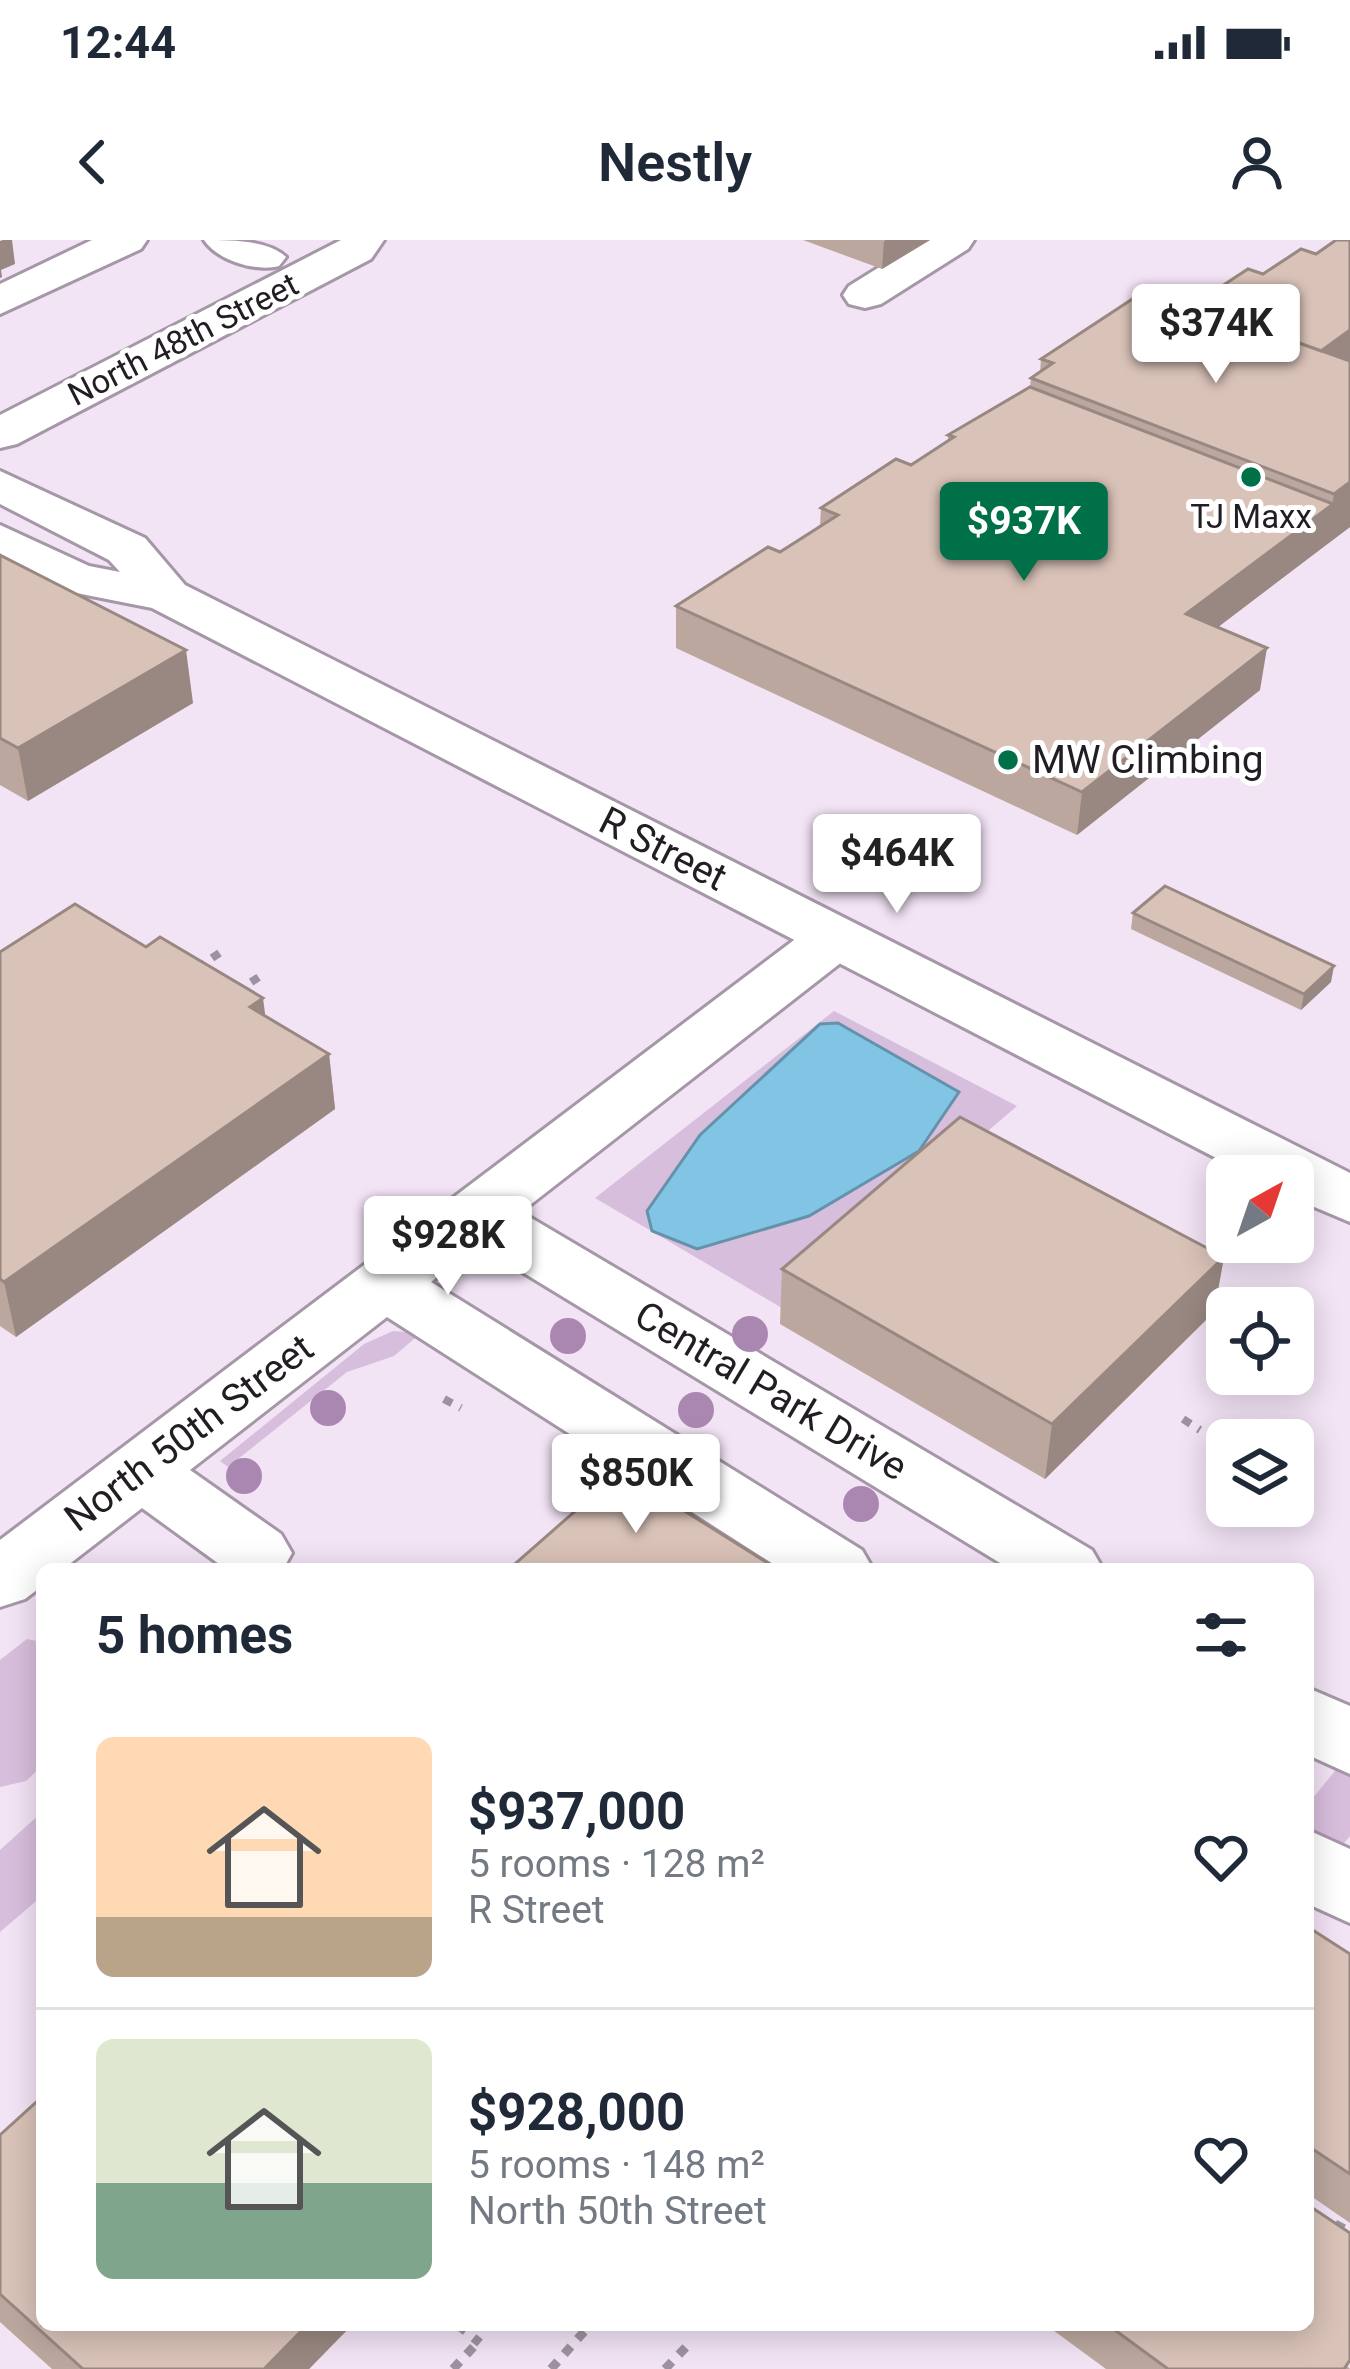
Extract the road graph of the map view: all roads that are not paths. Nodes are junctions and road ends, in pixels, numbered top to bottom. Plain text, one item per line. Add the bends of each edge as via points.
1 (126, 240) edge
2 (363, 240) edge
3 (953, 240) edge
4 (263, 246) edge
5 (865, 296) dead end
6 (0, 302) edge
7 (0, 389) edge
8 (0, 434) edge
9 (0, 484) edge
10 (0, 540) edge
11 (167, 596) junction
12 (835, 938) junction
13 (1350, 1200) edge
14 (475, 1214) junction
15 (384, 1284) junction
16 (140, 1471) junction
17 (256, 1553) dead end
18 (827, 1563) edge
19 (1057, 1563) edge
20 (0, 1579) edge
21 (1314, 1722) edge
22 (1350, 1743) edge
23 (1314, 1867) edge
24 (1350, 1890) edge

1 - 6 main road
2 - 8 main road, North 48th Street
3 - 5 main road
4 - 7 main road, North 48th Street
9 - 11 main road, R Street via 127,549
10 - 11 main road, R Street via 74,578
11 - 12 main road, R Street
12 - 13 main road, R Street
12 - 14 main road, North 50th Street
14 - 15 main road, North 50th Street
14 - 19 main road, Central Park Drive
15 - 16 main road, North 50th Street
15 - 18 main road
16 - 17 main road
16 - 20 main road, North 50th Street
21 - 22 main road
23 - 24 main road

